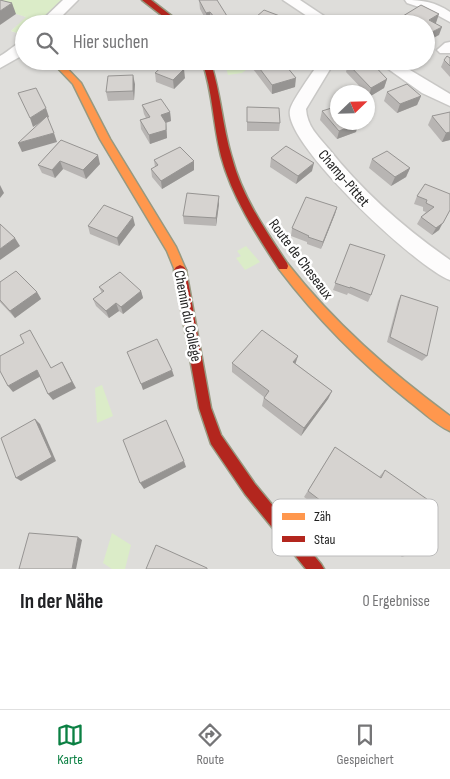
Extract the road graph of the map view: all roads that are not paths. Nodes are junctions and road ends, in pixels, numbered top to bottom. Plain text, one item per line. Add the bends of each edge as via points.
1 (71, 0) edge
2 (146, 0) edge
3 (290, 0) edge
4 (412, 0) edge
5 (55, 15) edge
6 (166, 15) edge
7 (314, 15) edge
8 (450, 18) edge
9 (15, 54) edge
10 (0, 63) edge
11 (64, 70) edge
12 (209, 70) edge
13 (322, 70) edge
14 (398, 70) edge
15 (450, 101) edge
16 (450, 271) edge
17 (450, 424) edge
18 (272, 516) edge
19 (305, 556) edge
20 (316, 569) edge

1 - 5 street
2 - 6 street
3 - 7 street
4 - 8 street
9 - 10 street
11 - 18 street, Chemin du Collège via 77,83 109,147 172,250 183,276 205,408 216,439
12 - 17 street, Route de Cheseaux via 230,168 247,207 268,242 314,303 344,335 396,384
13 - 16 street, Champ-Pittet via 298,109 300,123 364,203
14 - 15 street
19 - 20 street, Chemin du Collège

